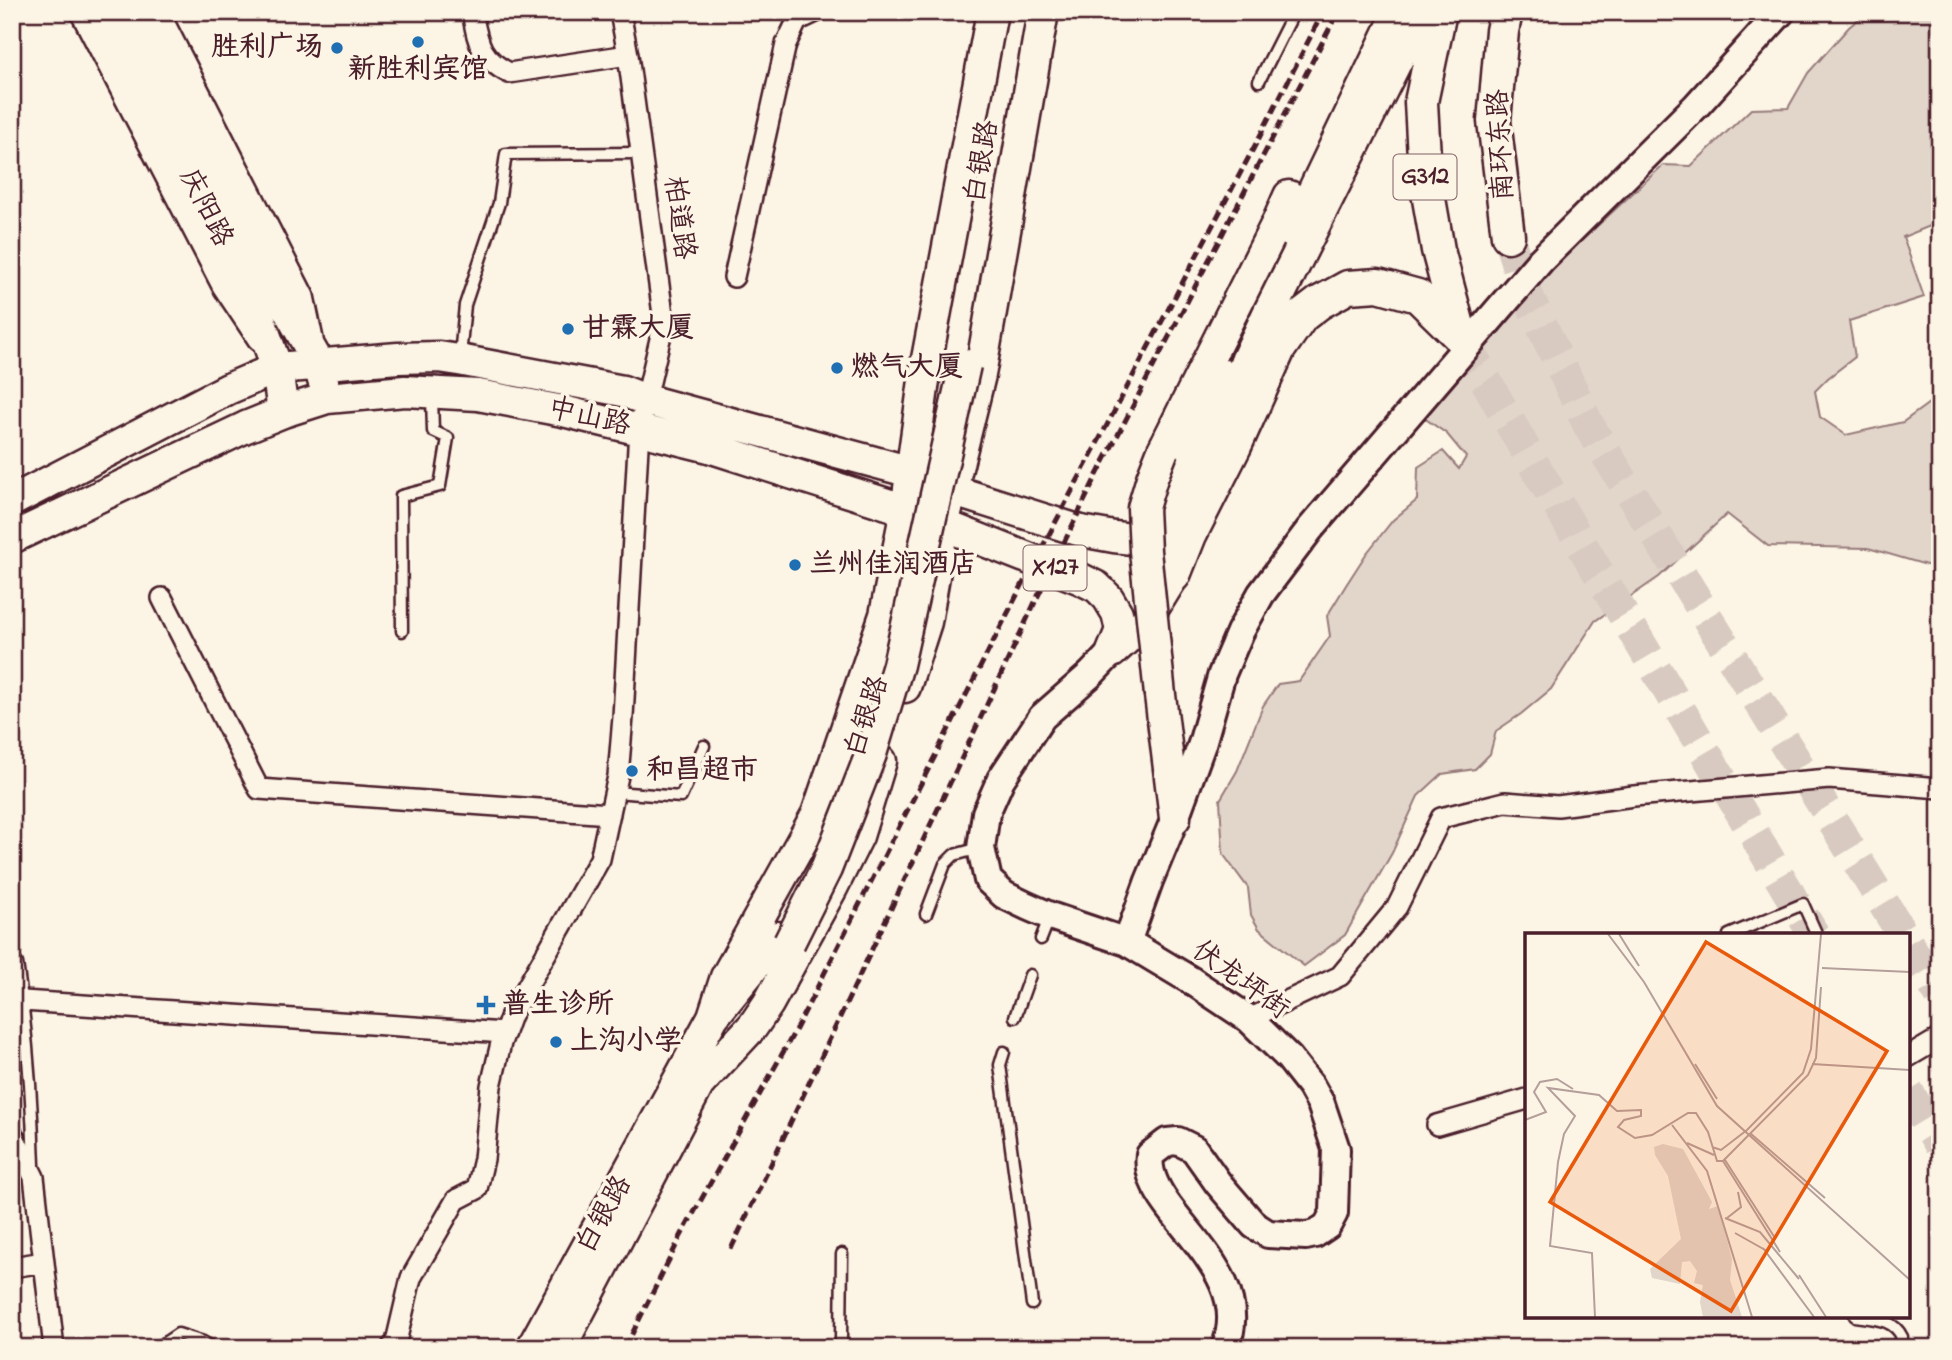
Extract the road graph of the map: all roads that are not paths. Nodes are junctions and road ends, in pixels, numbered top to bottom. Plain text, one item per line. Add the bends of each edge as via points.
1 (80, 12) edge
2 (106, 12) edge
3 (137, 12) edge
4 (159, 12) edge
5 (472, 12) edge
6 (620, 12) edge
7 (816, 12) edge
8 (992, 12) edge
9 (1009, 12) edge
10 (1027, 12) edge
11 (1043, 12) edge
12 (1294, 12) edge
13 (1390, 12) edge
14 (1399, 12) edge
15 (1420, 12) edge
16 (1440, 12) edge
17 (1781, 12) edge
18 (1506, 18) edge
19 (628, 55) junction
20 (1259, 80) dead end
21 (640, 153) junction
22 (1508, 236) tunnel mouth
23 (734, 277) dead end
24 (459, 360) junction
25 (319, 364) junction
26 (277, 368) junction
27 (432, 393) junction
28 (327, 398) junction
29 (283, 412) junction
30 (642, 415) junction
31 (911, 472) junction
32 (951, 490) junction
33 (12, 501) edge
34 (906, 510) junction
35 (943, 525) junction
36 (12, 538) edge
37 (1151, 541) junction
38 (1174, 575) junction
39 (162, 598) dead end
40 (402, 631) dead end
41 (1112, 652) junction
42 (704, 746) dead end
43 (1940, 788) edge
44 (614, 792) junction
45 (610, 814) junction
46 (1175, 818) junction
47 (981, 848) junction
48 (926, 914) dead end
49 (1734, 933) edge
50 (1816, 933) edge
51 (784, 940) junction
52 (1127, 942) junction
53 (17, 963) dead end
54 (1030, 975) dead end
55 (23, 1001) junction
56 (713, 1017) junction
57 (1015, 1017) dead end
58 (1249, 1019) junction
59 (505, 1032) junction
60 (1940, 1038) edge
61 (1004, 1052) dead end
62 (1910, 1056) edge
63 (699, 1084) junction
64 (1525, 1100) edge
65 (1437, 1125) dead end
66 (12, 1133) edge
67 (34, 1177) junction
68 (842, 1254) dead end
69 (44, 1262) junction
70 (12, 1267) edge
71 (1032, 1304) dead end
72 (1866, 1318) edge
73 (54, 1348) edge
74 (157, 1348) edge
75 (214, 1348) edge
76 (391, 1348) edge
77 (532, 1348) edge
78 (560, 1348) edge
79 (843, 1348) edge
80 (1225, 1348) edge
81 (1896, 1348) edge

1 - 26 street via 222,286
2 - 26 main road, 庆阳路 via 256,309
3 - 25 main road, 庆阳路
4 - 25 street via 303,296
5 - 19 street via 485,56 509,73
6 - 19 street, 柏道路
7 - 23 street via 797,21 786,44
8 - 31 main road via 927,359
9 - 51 main road, 白银路 via 948,360 886,662 859,750
10 - 51 main road, 白银路, bridge via 965,365 898,665 871,754 826,869
11 - 32 main road via 980,375
12 - 20 lane
13 - 46 main road, bridge via 1297,176 1163,450 1143,509
14 - 37 main road via 1157,516
15 - 37 highway via 1269,316 1192,490 1173,521
16 - 38 highway, G312 via 1420,102 1425,176 1438,250 1462,340 1418,296 1378,285 1348,286 1302,316 1279,349
17 - 46 main road via 1541,260 1293,550 1240,632
18 - 22 highway, 南环东路 / G312 via 1494,121
19 - 21 street, 柏道路
21 - 24 lane via 506,155 499,203 466,304
21 - 30 street, 柏道路 via 664,322
24 - 25 main road, 中山路 via 398,358
24 - 30 main road, 中山路 via 623,391
25 - 26 main road, 中山路
25 - 28 main road, 庆阳路
26 - 29 main road, 庆阳路
26 - 33 main road, 中山路
27 - 28 main road, 中山路
27 - 30 main road, 中山路 via 478,395 563,411
27 - 40 lane via 433,431 448,438 440,486 401,496
28 - 29 main road, 中山路
29 - 36 main road, 中山路
30 - 31 main road, 中山路
30 - 34 main road, 中山路 via 709,447
30 - 44 street, 柏道路
31 - 32 main road, 中山路
31 - 34 main road
32 - 35 main road
32 - 37 main road, 中山路 via 1081,531
34 - 35 main road, 中山路 / X127
34 - 56 main road via 885,615 817,814 726,977
35 - 41 main road, 中山路 / X127 via 1097,587 1117,613 1121,630
35 - 63 main road via 926,622 858,836 768,1004
37 - 38 main road, 中山路 via 1174,539 1178,545
38 - 41 main road via 1145,622
39 - 45 street via 259,789
41 - 47 main road, 伏龙坪街 via 1042,717 986,813
42 - 44 lane via 681,797
43 - 58 street via 1829,779 1558,806 1505,802 1441,818 1397,907 1340,976
44 - 45 street, 柏道路
45 - 59 street, 柏道路 via 600,859
46 - 52 main road
47 - 48 lane via 954,855 945,864
47 - 52 main road, 伏龙坪街 via 988,880 1046,927
49 - 50 lane via 1803,904
51 - 56 main road, 白银路
51 - 63 main road, 白银路
52 - 58 main road, 伏龙坪街
53 - 55 lane
54 - 57 lane
55 - 59 street
55 - 67 lane
56 - 77 main road, 白银路
58 - 80 main road, 伏龙坪街 via 1289,1058 1321,1104 1336,1149 1334,1213 1327,1226 1315,1234 1268,1234 1254,1225 1217,1183 1194,1149 1178,1141 1167,1142 1150,1155 1156,1188 1227,1289 1231,1323
59 - 76 street, 柏道路 via 491,1086 477,1189 456,1200 411,1278
60 - 62 street
61 - 71 lane via 1000,1065
63 - 78 main road, 白银路
64 - 65 street
66 - 67 street
67 - 69 street
68 - 79 lane
69 - 70 street
69 - 73 street
72 - 81 lane via 1889,1322 1900,1332
74 - 75 lane via 178,1334

